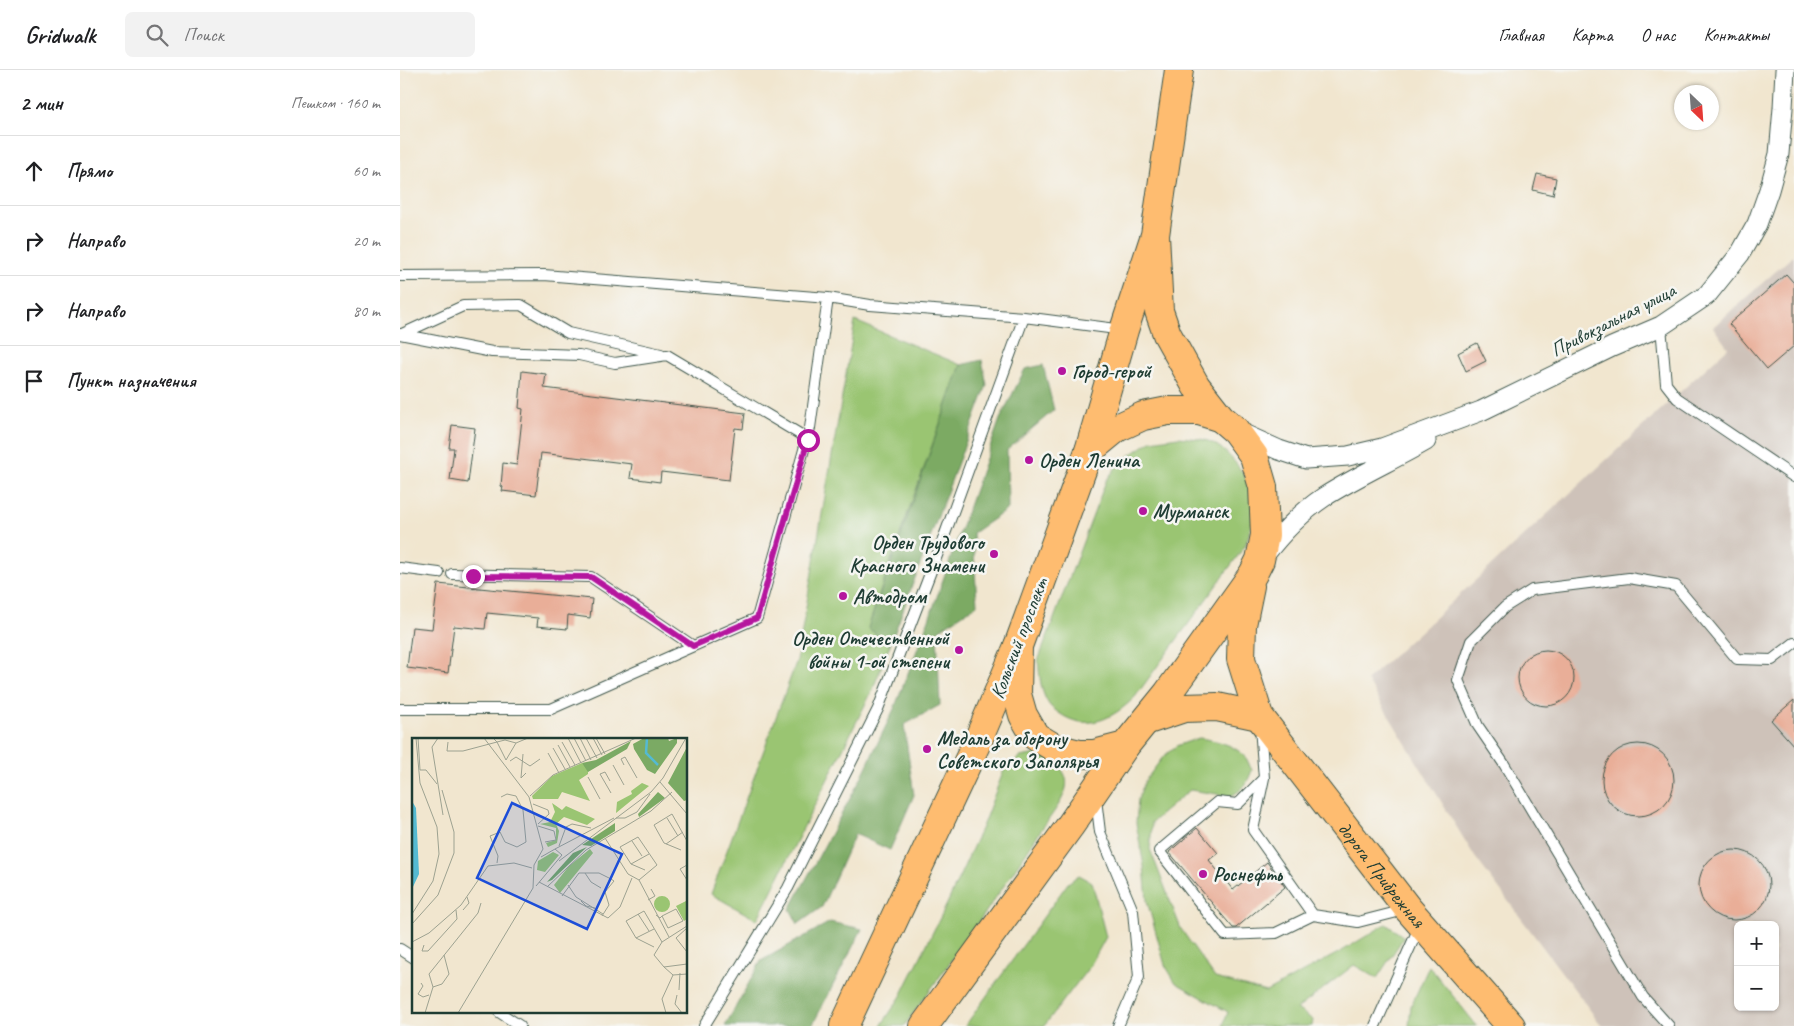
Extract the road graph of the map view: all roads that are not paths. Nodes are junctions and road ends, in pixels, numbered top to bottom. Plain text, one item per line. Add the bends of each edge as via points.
1 (1179, 70) edge
2 (1784, 70) edge
3 (1155, 235) junction
4 (400, 276) edge
5 (828, 298) junction
6 (1024, 317) junction
7 (1660, 326) junction
8 (1124, 330) junction
9 (401, 334) edge
10 (667, 355) junction
11 (1477, 412) junction
12 (1228, 424) junction
13 (808, 440) junction
14 (1089, 451) junction
15 (1794, 477) edge
16 (1256, 567) junction
17 (400, 568) edge
18 (439, 573) dead end
19 (452, 574) dead end
20 (1794, 643) edge
21 (693, 646) junction
22 (1018, 646) junction
23 (400, 709) edge
24 (1259, 716) junction
25 (1148, 720) junction
26 (1125, 746) junction
27 (1264, 778) junction
28 (1095, 791) junction
29 (1314, 915) junction
30 (1414, 917) junction
31 (400, 950) edge
32 (412, 957) edge
33 (502, 1014) edge
34 (520, 1026) edge
35 (704, 1026) edge
36 (844, 1026) edge
37 (924, 1026) edge
38 (1118, 1026) edge
39 (1375, 1026) edge
40 (1511, 1026) edge
41 (1669, 1026) edge

1 - 3 main road
2 - 7 street, Привокзальная улица via 1779,154 1757,224 1740,254 1707,296
3 - 8 main road, Кольский проспект
3 - 12 main road via 1159,311 1167,334 1196,386
4 - 5 lane via 544,275
5 - 6 lane via 870,305
5 - 13 lane
6 - 8 lane
6 - 35 lane via 878,709 788,888
7 - 11 street, Привокзальная улица
7 - 15 lane via 1666,384 1677,398
8 - 14 main road, Кольский проспект
9 - 10 lane via 492,352 579,355 615,363
9 - 10 lane via 463,306 521,305 568,333
10 - 13 lane
11 - 12 street via 1382,448 1348,456 1306,459 1279,450
11 - 16 street via 1324,498 1278,538
12 - 14 main road via 1199,411 1168,411 1143,416 1117,428
12 - 16 main road via 1254,456 1263,487 1265,535
13 - 21 lane via 757,618
14 - 22 main road, Кольский проспект
16 - 24 main road via 1242,625 1241,659
16 - 25 main road
17 - 18 lane
19 - 21 lane via 591,577
20 - 41 lane via 1772,660 1737,659 1676,586 1628,578 1532,590 1505,607 1471,641 1458,680 1478,726 1504,764 1642,997
21 - 23 lane via 551,709
22 - 26 main road via 1017,694 1022,715 1036,736 1055,748 1080,754
22 - 36 main road, Кольский проспект via 979,738
24 - 25 main road via 1216,707 1184,708
24 - 27 lane
24 - 30 main road, дорога Прибрежная
25 - 26 main road
26 - 28 main road
27 - 29 lane via 1253,830
27 - 29 lane via 1238,804 1217,802 1159,851 1225,934 1276,933
28 - 37 main road
28 - 38 lane via 1100,832 1133,911 1136,940 1139,977
29 - 30 lane via 1358,922
30 - 39 lane
30 - 40 main road, дорога Прибрежная
31 - 32 lane
33 - 34 lane

